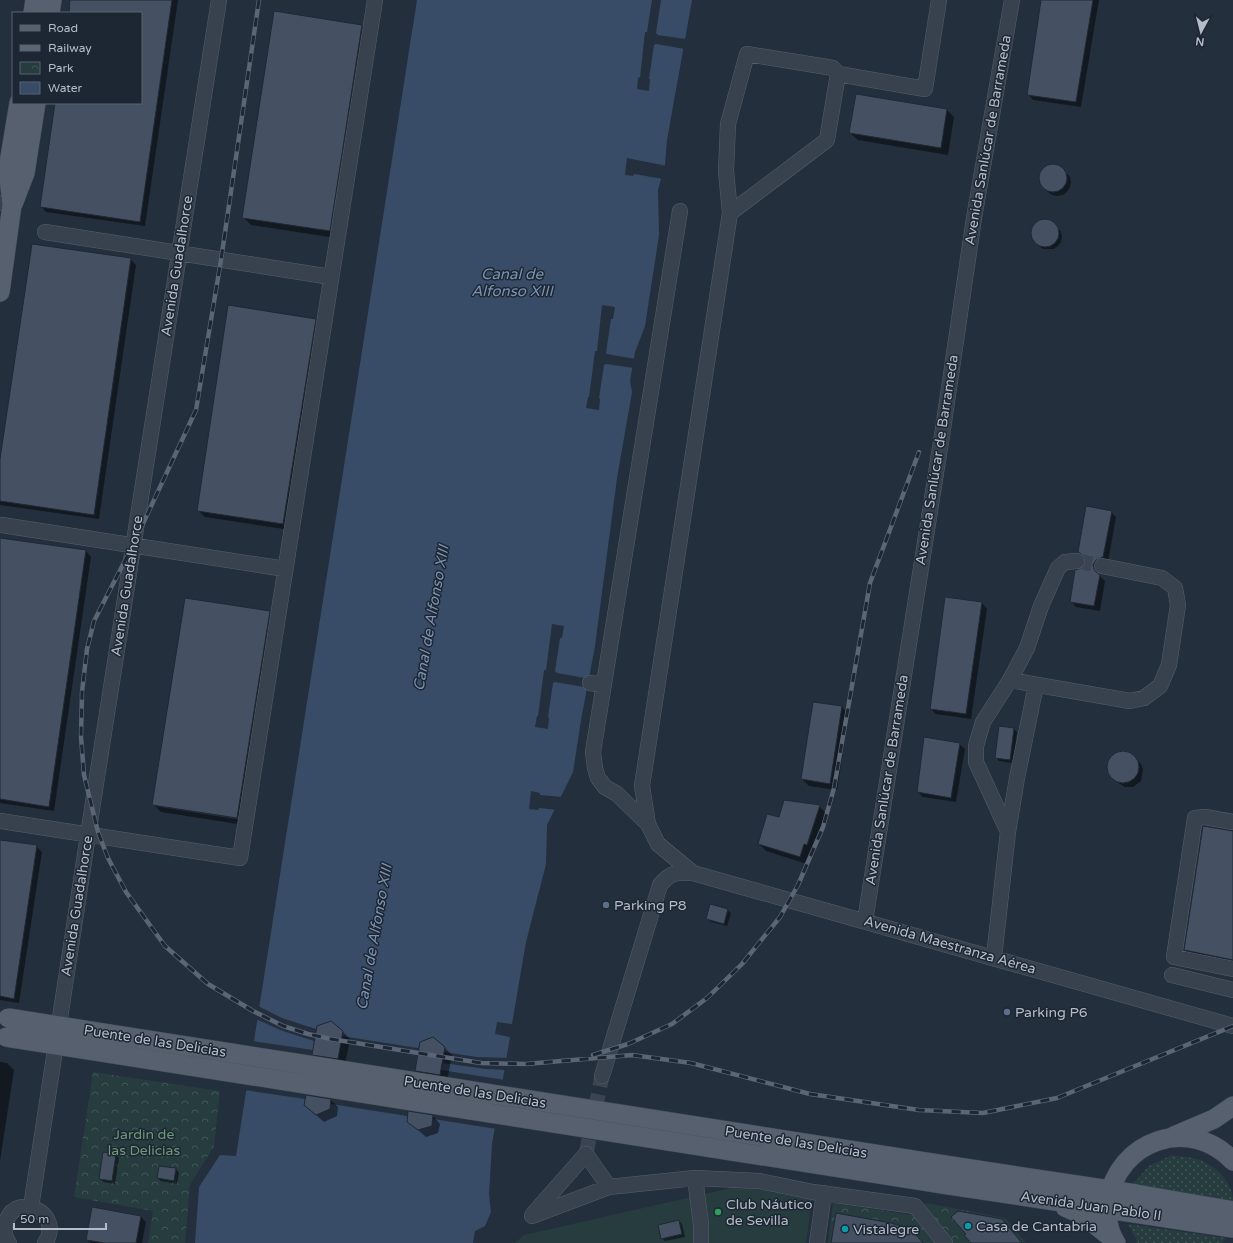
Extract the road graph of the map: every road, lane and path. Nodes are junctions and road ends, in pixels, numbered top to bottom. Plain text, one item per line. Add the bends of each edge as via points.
1 (35, 0) edge
2 (52, 0) edge
3 (219, 0) edge
4 (375, 0) edge
5 (939, 0) edge
6 (1012, 0) edge
7 (33, 12) edge
8 (50, 12) edge
9 (838, 74) junction
10 (19, 104) edge
11 (36, 104) edge
12 (6, 204) edge
13 (680, 211) dead end
14 (730, 213) junction
15 (45, 232) dead end
16 (179, 253) junction
17 (331, 277) junction
18 (0, 292) edge
19 (2, 525) dead end
20 (133, 545) junction
21 (1077, 561) tunnel mouth
22 (1102, 566) tunnel mouth
23 (285, 569) junction
24 (1010, 680) junction
25 (1036, 685) junction
26 (0, 821) edge
27 (1233, 822) edge
28 (648, 824) junction
29 (1008, 832) junction
30 (88, 835) junction
31 (693, 873) junction
32 (865, 921) junction
33 (994, 957) junction
34 (1233, 970) edge
35 (1172, 975) dead end
36 (1233, 990) edge
37 (4, 1018) edge
38 (1233, 1026) edge
39 (3, 1037) edge
40 (602, 1076) tunnel mouth
41 (1233, 1106) edge
42 (1169, 1138) junction
43 (1233, 1161) edge
44 (1119, 1170) junction
45 (950, 1175) junction
46 (695, 1178) junction
47 (1066, 1183) junction
48 (609, 1188) junction
49 (824, 1193) junction
50 (1108, 1199) junction
51 (1053, 1202) junction
52 (31, 1207) junction
53 (1233, 1211) edge
54 (1233, 1228) edge
55 (1114, 1241) edge
56 (9, 1243) edge
57 (45, 1243) edge
58 (701, 1243) edge
59 (817, 1243) edge
60 (945, 1243) edge

1 - 7 main road
2 - 8 main road
3 - 16 street, Avenida Guadalhorce
4 - 17 street
5 - 9 street via 924,88
6 - 32 street, Avenida Sanlúcar de Barrameda via 974,218
9 - 14 street via 827,140
9 - 14 street via 833,68 747,54 728,124 726,171
10 - 12 main road via 8,169
11 - 12 main road via 25,173
12 - 18 main road
13 - 28 street via 597,684 593,752 598,778
14 - 28 street via 642,786
15 - 16 street
16 - 17 street
16 - 20 street, Avenida Guadalhorce
17 - 23 street
19 - 20 street
20 - 23 street
20 - 30 street, Avenida Guadalhorce
21 - 24 street via 1065,562 1058,568 1041,606 1027,648
22 - 25 street via 1162,578 1175,588 1178,605 1169,665 1160,686 1144,698 1130,700
23 - 30 street via 240,858
24 - 25 street
24 - 29 street via 983,722 976,746 976,762
25 - 29 street
26 - 30 street
27 - 34 street via 1205,817 1195,818 1174,957
28 - 31 street via 658,844
29 - 33 street
30 - 52 street, Avenida Guadalhorce
31 - 32 street, Avenida Maestranza Aérea
31 - 40 street, Avenida Maestranza Aérea via 676,872 660,885
32 - 33 street, Avenida Maestranza Aérea
33 - 38 street, Avenida Maestranza Aérea
35 - 36 street
37 - 45 main road, Puente de las Delicias, bridge
39 - 45 main road, Puente de las Delicias, bridge
41 - 42 main road via 1214,1119
42 - 43 main road via 1182,1137 1207,1142
42 - 44 main road via 1140,1149 1128,1158
44 - 47 main road via 1095,1178
44 - 50 main road
45 - 47 main road, Avenida Juan Pablo II
45 - 51 main road, Avenida Juan Pablo II
46 - 48 street
46 - 49 street via 759,1181
46 - 58 street
47 - 50 main road, Avenida Juan Pablo II
48 - 48 street via 586,1154 532,1216 539,1214
49 - 59 street
49 - 60 street via 915,1206
50 - 51 main road, Avenida Juan Pablo II
50 - 53 main road, Avenida Juan Pablo II
50 - 54 main road, Avenida Juan Pablo II
50 - 55 main road via 1109,1229
51 - 55 main road via 1083,1216
52 - 56 street via 17,1209 7,1219 4,1233
52 - 57 street via 47,1219 49,1233

